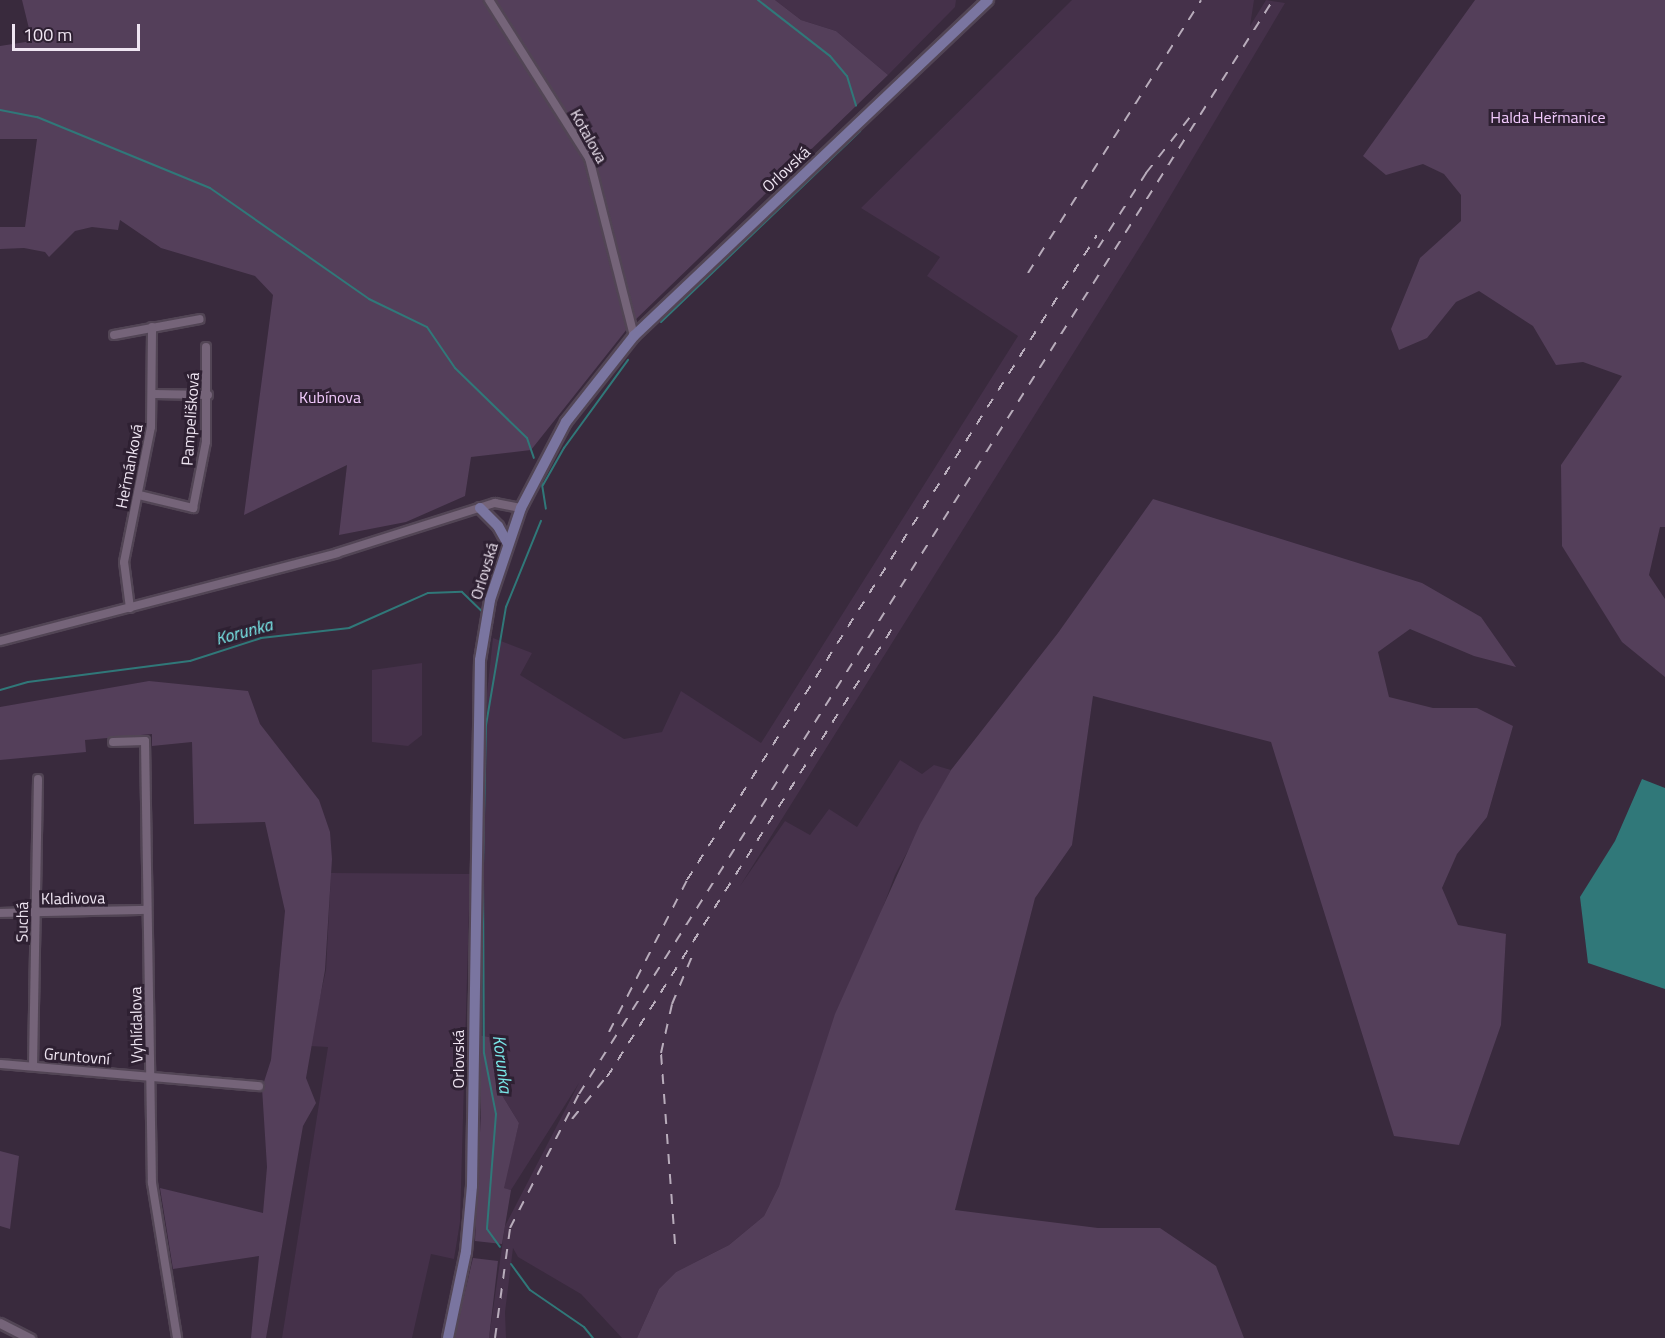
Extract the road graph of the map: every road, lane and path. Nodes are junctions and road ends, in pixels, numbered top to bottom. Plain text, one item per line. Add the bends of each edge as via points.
1 (489, 0) edge
2 (988, 0) edge
3 (200, 319) dead end
4 (152, 327) junction
5 (114, 335) dead end
6 (634, 336) junction
7 (206, 348) dead end
8 (154, 394) junction
9 (208, 395) junction
10 (139, 495) junction
11 (480, 508) junction
12 (521, 508) junction
13 (508, 544) junction
14 (130, 608) junction
15 (0, 641) edge
16 (113, 742) dead end
17 (38, 779) dead end
18 (147, 910) junction
19 (0, 913) edge
20 (36, 913) junction
21 (0, 1064) edge
22 (33, 1066) junction
23 (150, 1076) junction
24 (259, 1086) dead end
25 (0, 1323) edge
26 (30, 1338) edge
27 (177, 1338) edge
28 (447, 1338) edge

1 - 6 street, Kotalova via 589,158
2 - 6 main road, Orlovská
3 - 4 street
4 - 5 street
4 - 8 street, Heřmánková
6 - 12 main road, Orlovská via 566,422
7 - 9 street, Pampelišková
8 - 9 street
8 - 10 street, Heřmánková
9 - 10 street, Pampelišková via 206,441 193,508
10 - 14 street, Heřmánková via 124,562
11 - 12 street via 503,502
11 - 13 main road
11 - 14 street via 373,543
12 - 13 main road, Orlovská
13 - 28 main road, Orlovská via 490,600 479,670 472,1186 464,1264
14 - 15 street
16 - 18 street, Vyhlídalova via 145,741
17 - 20 street, Suchá
18 - 20 street, Kladivova
18 - 23 street, Vyhlídalova
19 - 20 street, Kladivova
20 - 22 street, Suchá
21 - 22 street, Gruntovní
22 - 23 street, Gruntovní
23 - 24 street, Gruntovní
23 - 27 street, Vyhlídalova via 152,1183
25 - 26 street

